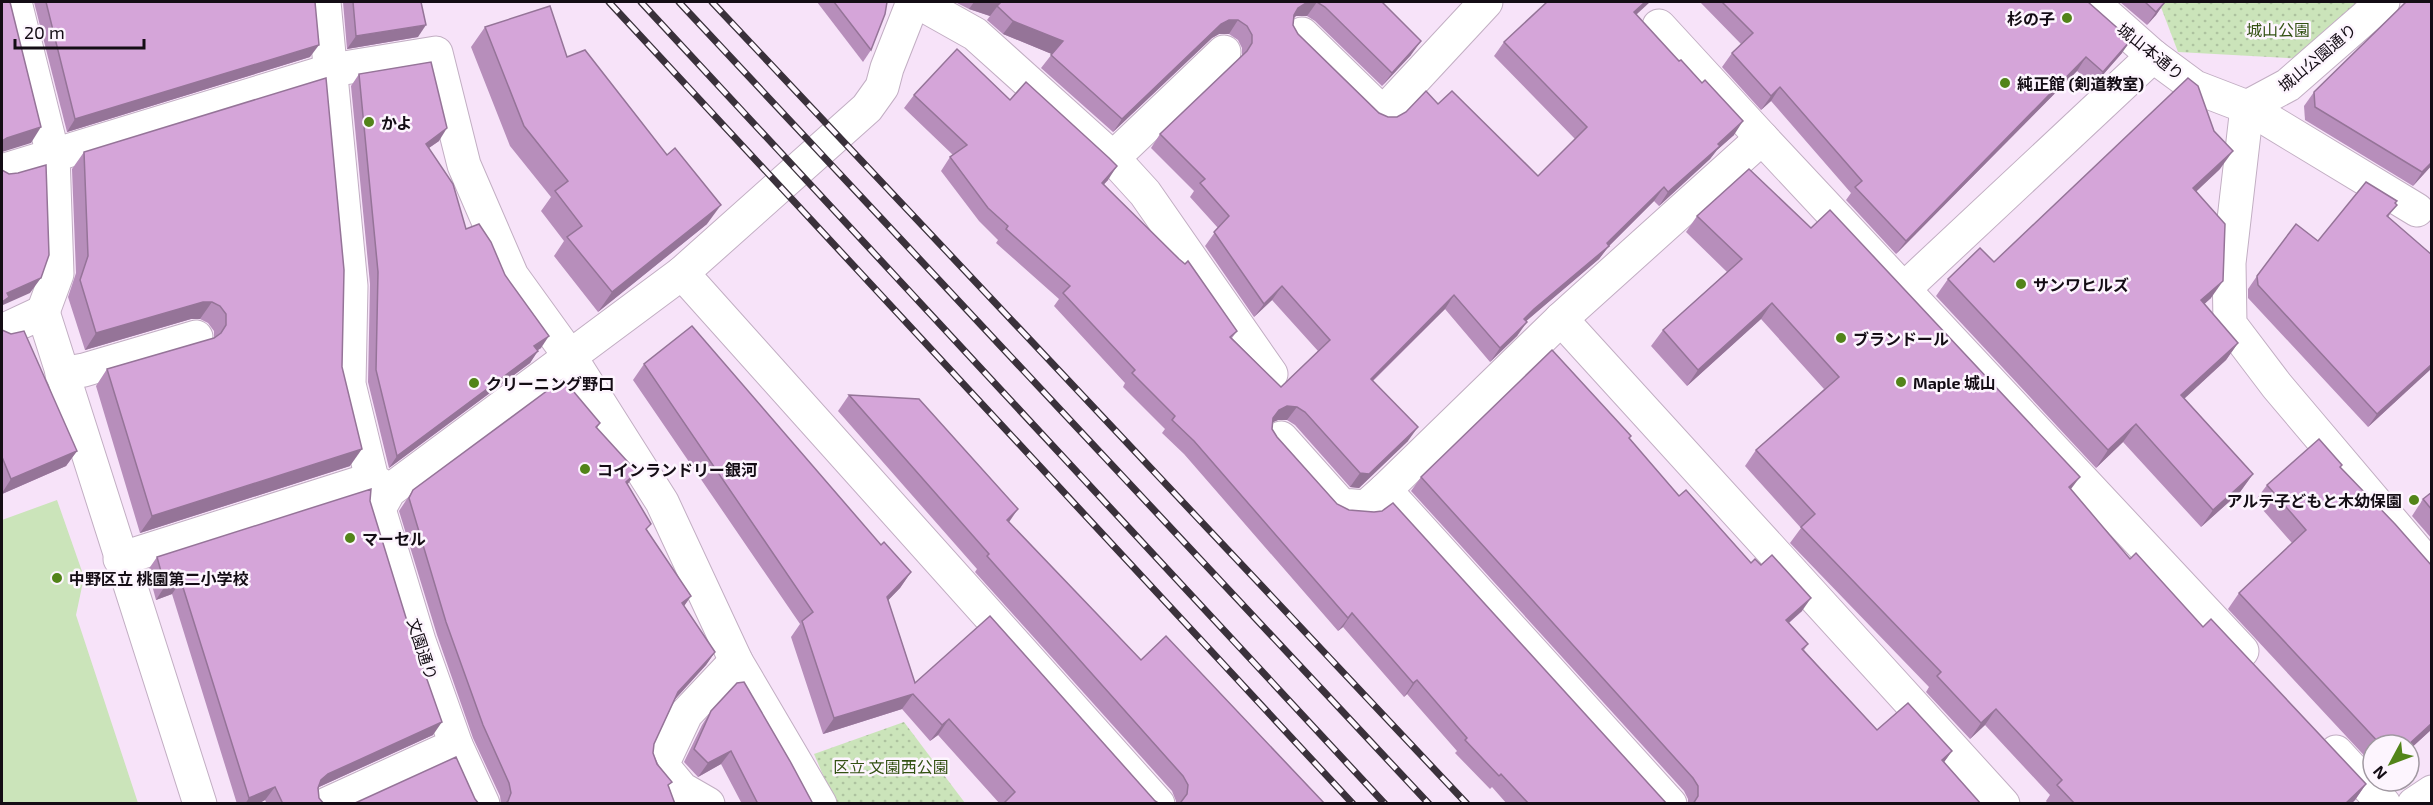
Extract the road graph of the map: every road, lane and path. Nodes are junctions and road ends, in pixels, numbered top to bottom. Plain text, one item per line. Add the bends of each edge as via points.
1 (15, 2) edge
2 (324, 2) edge
3 (915, 2) edge
4 (1486, 2) edge
5 (2092, 2) edge
6 (2383, 2) edge
7 (1659, 26) dead end
8 (1302, 34) edge
9 (1224, 52) dead end
10 (2153, 56) junction
11 (332, 70) junction
12 (2247, 107) junction
13 (1762, 138) junction
14 (53, 155) junction
15 (1113, 158) junction
16 (2, 171) edge
17 (2417, 210) dead end
18 (682, 273) junction
19 (1904, 289) junction
20 (43, 312) junction
21 (1561, 319) junction
22 (2, 331) edge
23 (196, 337) dead end
24 (570, 355) junction
25 (62, 374) junction
26 (1271, 374) edge
27 (1281, 438) edge
28 (380, 485) junction
29 (1385, 490) junction
30 (120, 560) junction
31 (2432, 569) edge
32 (736, 661) junction
33 (2262, 673) edge
34 (2319, 734) edge
35 (456, 745) junction
36 (2432, 792) edge
37 (200, 804) edge
38 (327, 804) edge
39 (483, 804) edge
40 (708, 804) edge
41 (820, 804) edge
42 (1158, 804) edge
43 (1670, 804) edge
44 (2003, 804) edge
45 (2384, 804) edge
46 (2414, 804) edge

1 - 14 street
2 - 11 street
3 - 15 street via 975,34
3 - 18 street via 886,68 882,87 867,108
4 - 8 street via 1383,113
5 - 10 street, 城山本通り
6 - 12 street, 城山公園通り via 2288,85
7 - 13 street
9 - 15 street
10 - 12 street, 城山本通り via 2195,87
10 - 19 street
11 - 14 street
11 - 24 street via 436,53 464,165 512,276
11 - 28 street via 351,286 349,384
12 - 17 street, 城山本通り
12 - 31 street via 2229,263 2230,324 2277,386
13 - 19 street
13 - 21 street
14 - 16 street
14 - 20 street via 57,274
15 - 26 street via 1145,193
18 - 24 street
18 - 42 street
19 - 33 street
20 - 22 street
20 - 25 street
21 - 29 street
21 - 44 street
23 - 25 street
24 - 28 street
24 - 32 street via 662,502
25 - 30 street
27 - 29 street via 1341,505 1366,507
28 - 30 street
28 - 35 street, 文園通り via 379,509
29 - 43 street
30 - 37 street
32 - 40 street via 686,714 662,765 682,789
32 - 41 street
34 - 45 street
35 - 38 street
35 - 39 street, 文園通り
36 - 46 street

